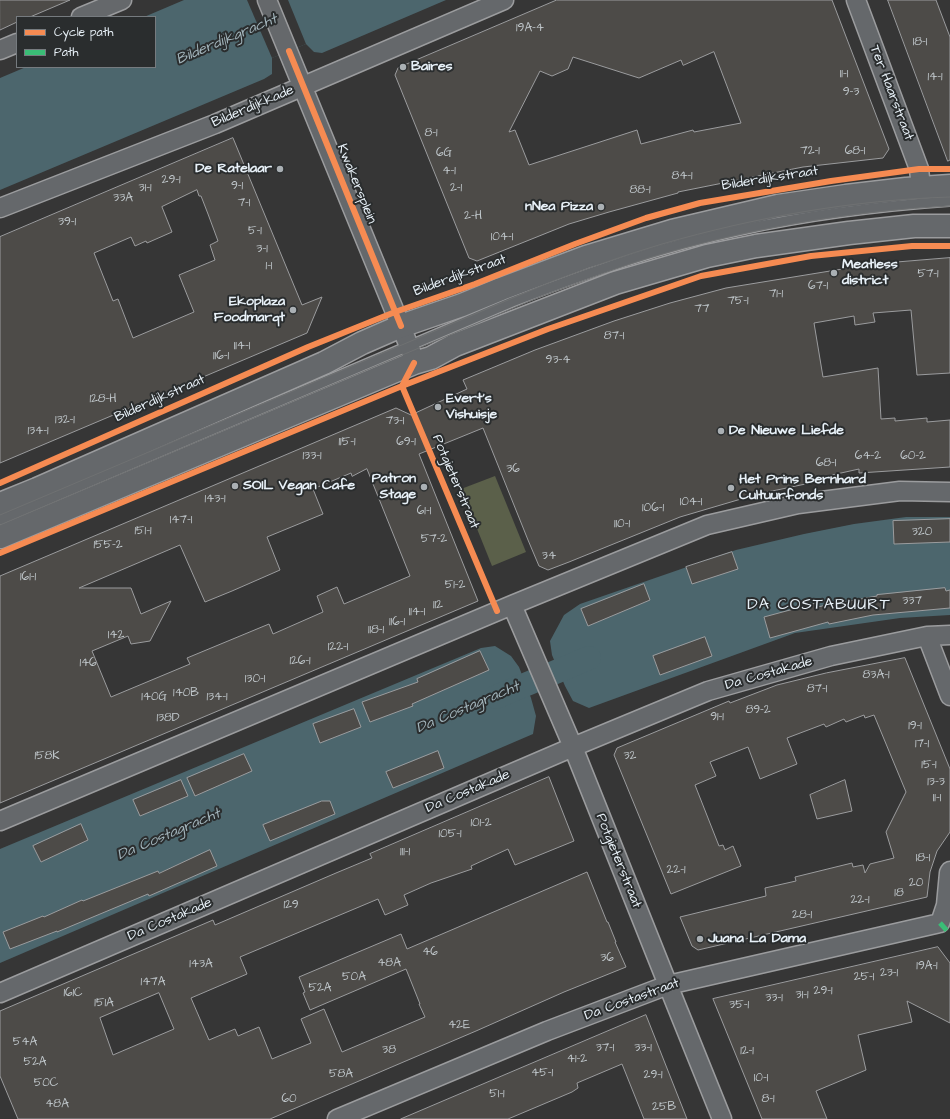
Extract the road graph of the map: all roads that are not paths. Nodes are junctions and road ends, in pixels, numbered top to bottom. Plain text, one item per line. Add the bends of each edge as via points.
1 (122, 0) edge
2 (267, 0) edge
3 (504, 0) edge
4 (856, 0) edge
5 (82, 16) edge
6 (16, 43) edge
7 (0, 50) edge
8 (303, 86) junction
9 (950, 186) edge
10 (921, 187) junction
11 (950, 201) edge
12 (0, 208) edge
13 (950, 226) edge
14 (401, 326) junction
15 (412, 355) junction
16 (950, 492) edge
17 (0, 504) edge
18 (0, 520) edge
19 (0, 537) edge
20 (512, 605) junction
21 (950, 635) edge
22 (927, 636) junction
23 (950, 696) edge
24 (573, 747) junction
25 (0, 822) edge
26 (950, 871) edge
27 (945, 929) edge
28 (668, 985) junction
29 (0, 993) edge
30 (338, 1119) edge
31 (722, 1119) edge

1 - 5 street
2 - 8 street, Kwakersplein
3 - 8 street, Bilderdijkkade
4 - 10 street, Ter Haarstraat via 920,169
6 - 7 street
8 - 12 street, Bilderdijkkade via 215,124
8 - 14 street, Kwakersplein
9 - 10 street, Bilderdijkstraat
10 - 14 street, Bilderdijkstraat via 778,206 672,231 586,257
11 - 15 lane via 792,220 739,230 639,256 512,302
13 - 15 street via 914,226 849,233 756,246 707,256 615,283 455,345 431,358
14 - 15 street, Kwakersplein
14 - 17 street, Bilderdijkstraat via 324,363
15 - 18 lane
15 - 19 street
16 - 20 street via 900,491 798,504 707,526
20 - 24 street, Potgieterstraat
20 - 25 street
21 - 22 street, Da Costakade
22 - 23 street
22 - 24 street, Da Costakade via 831,656 708,691
24 - 28 street, Potgieterstraat
24 - 29 street, Da Costakade
26 - 27 street
27 - 28 street, Da Costastraat
28 - 30 street, Da Costastraat
28 - 31 street, Potgieterstraat

